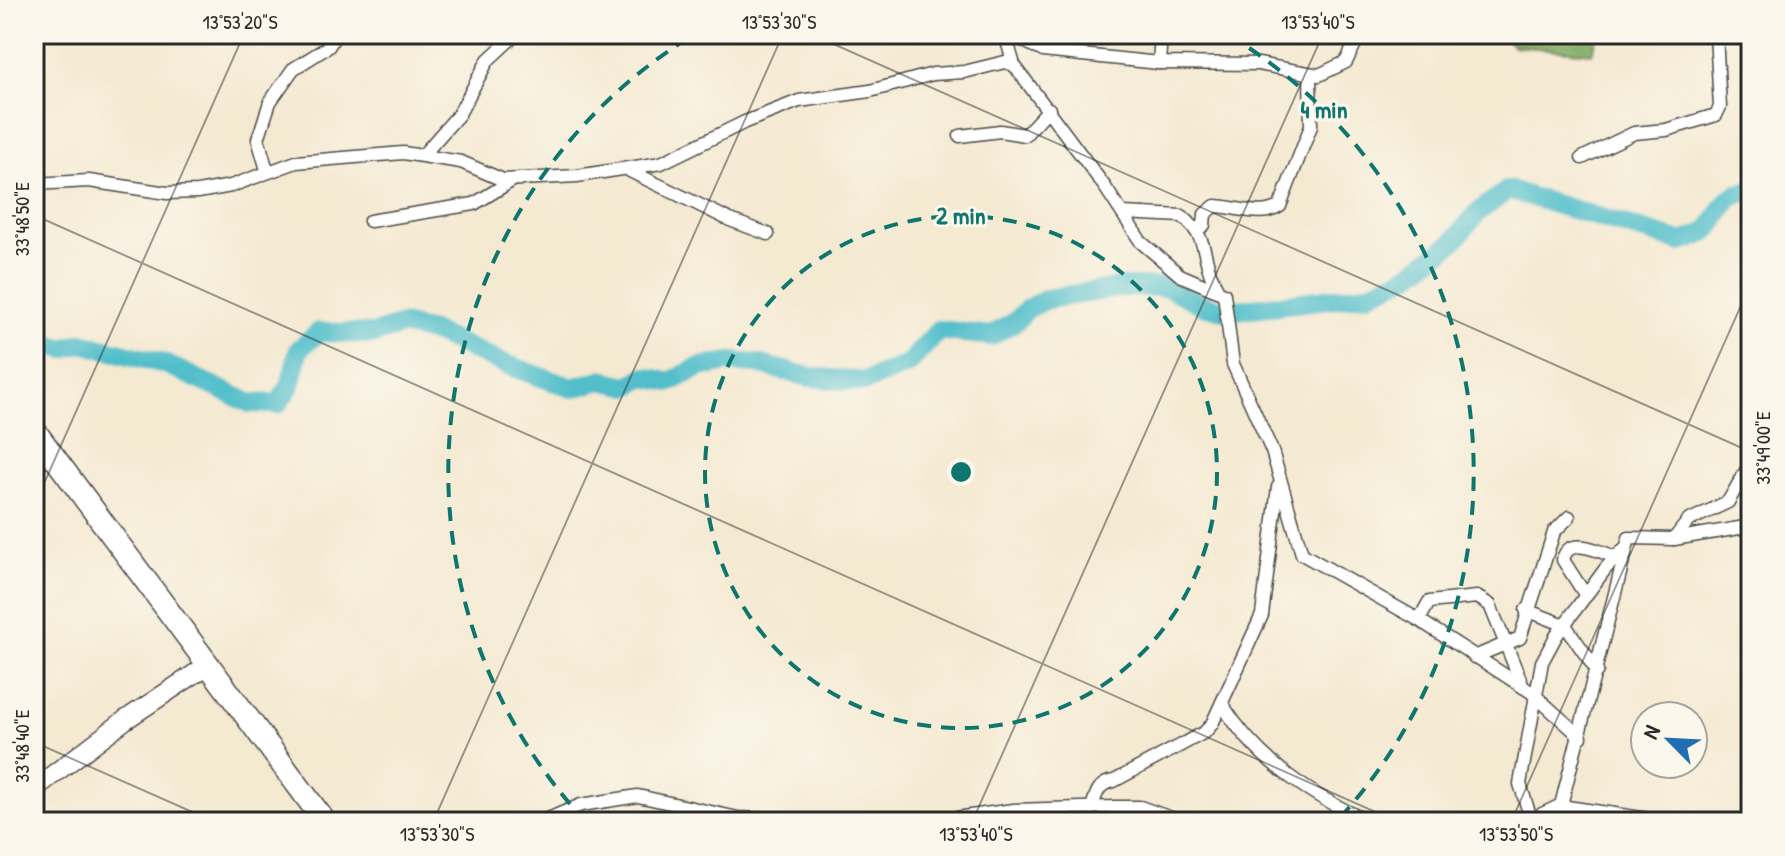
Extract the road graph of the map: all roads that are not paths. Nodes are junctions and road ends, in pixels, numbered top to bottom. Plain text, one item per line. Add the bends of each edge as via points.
1 (336, 34) edge
2 (1005, 34) edge
3 (1011, 34) edge
4 (1161, 34) edge
5 (1360, 34) edge
6 (1716, 34) edge
7 (509, 36) edge
8 (1159, 63) junction
9 (1014, 65) junction
10 (1310, 75) junction
11 (1049, 109) junction
12 (960, 136) dead end
13 (423, 155) junction
14 (1582, 158) dead end
15 (267, 170) junction
16 (625, 170) junction
17 (513, 180) junction
18 (34, 184) edge
19 (1123, 213) junction
20 (370, 221) dead end
21 (1198, 229) junction
22 (768, 234) dead end
23 (1217, 289) junction
24 (34, 430) edge
25 (1751, 462) edge
26 (1279, 484) junction
27 (1569, 517) dead end
28 (1751, 526) edge
29 (1674, 539) junction
30 (1620, 553) junction
31 (1546, 554) junction
32 (1563, 555) junction
33 (1588, 594) junction
34 (1615, 595) junction
35 (1526, 610) junction
36 (1419, 620) junction
37 (1565, 625) junction
38 (1507, 645) junction
39 (1474, 657) junction
40 (208, 665) junction
41 (1597, 671) junction
42 (1523, 687) junction
43 (1538, 699) junction
44 (1222, 704) junction
45 (1581, 737) junction
46 (34, 789) edge
47 (1560, 809) junction
48 (1085, 813) edge
49 (989, 817) edge
50 (737, 820) edge
51 (808, 821) edge
52 (325, 822) edge
53 (541, 822) edge
54 (848, 822) edge
55 (928, 822) edge
56 (1182, 822) edge
57 (1370, 822) edge
58 (1532, 822) edge
59 (1648, 822) edge

1 - 15 street via 328,47 293,69 270,102 258,139
2 - 9 street
3 - 8 street via 1043,51
4 - 8 street
5 - 10 street via 1339,68
6 - 14 street via 1716,115 1634,133
7 - 13 street via 488,60 459,114
8 - 10 street via 1258,64
9 - 11 street
9 - 16 street via 933,74 870,91 799,101 661,163
10 - 21 street via 1311,126 1280,206 1249,212 1215,206
11 - 12 street via 1025,135 1000,131
11 - 19 street
13 - 15 street via 313,159
13 - 17 street
15 - 18 street via 231,186 181,193 89,181
16 - 17 street
16 - 22 street
17 - 20 street via 474,204
19 - 21 street via 1182,216
19 - 23 street via 1141,242 1171,269
21 - 23 street via 1206,271
23 - 26 street via 1224,294 1233,364 1272,451
24 - 40 highway
25 - 29 street via 1728,502 1688,521
26 - 36 street via 1302,554
26 - 44 street via 1262,615
27 - 31 street via 1554,532
28 - 29 street
29 - 30 street via 1631,537
30 - 32 street via 1572,546
30 - 33 street
30 - 34 street
31 - 32 street
31 - 35 street
32 - 33 street via 1567,569
33 - 34 street
33 - 37 street
34 - 41 street
35 - 37 street
35 - 38 street via 1520,638
36 - 38 street via 1429,602 1477,597 1490,605
36 - 39 street
37 - 41 street
37 - 43 street via 1542,662
38 - 39 street
38 - 42 street
39 - 42 street
40 - 46 street
40 - 52 highway
41 - 45 street
42 - 43 street
43 - 45 street
43 - 58 street via 1520,784
44 - 48 street via 1205,732 1105,783
44 - 57 street via 1281,771 1315,796
45 - 47 street
47 - 58 street
47 - 59 street
48 - 49 street
48 - 56 street via 1140,807
49 - 55 street
50 - 51 street
50 - 53 street via 638,796 581,805
51 - 54 street

